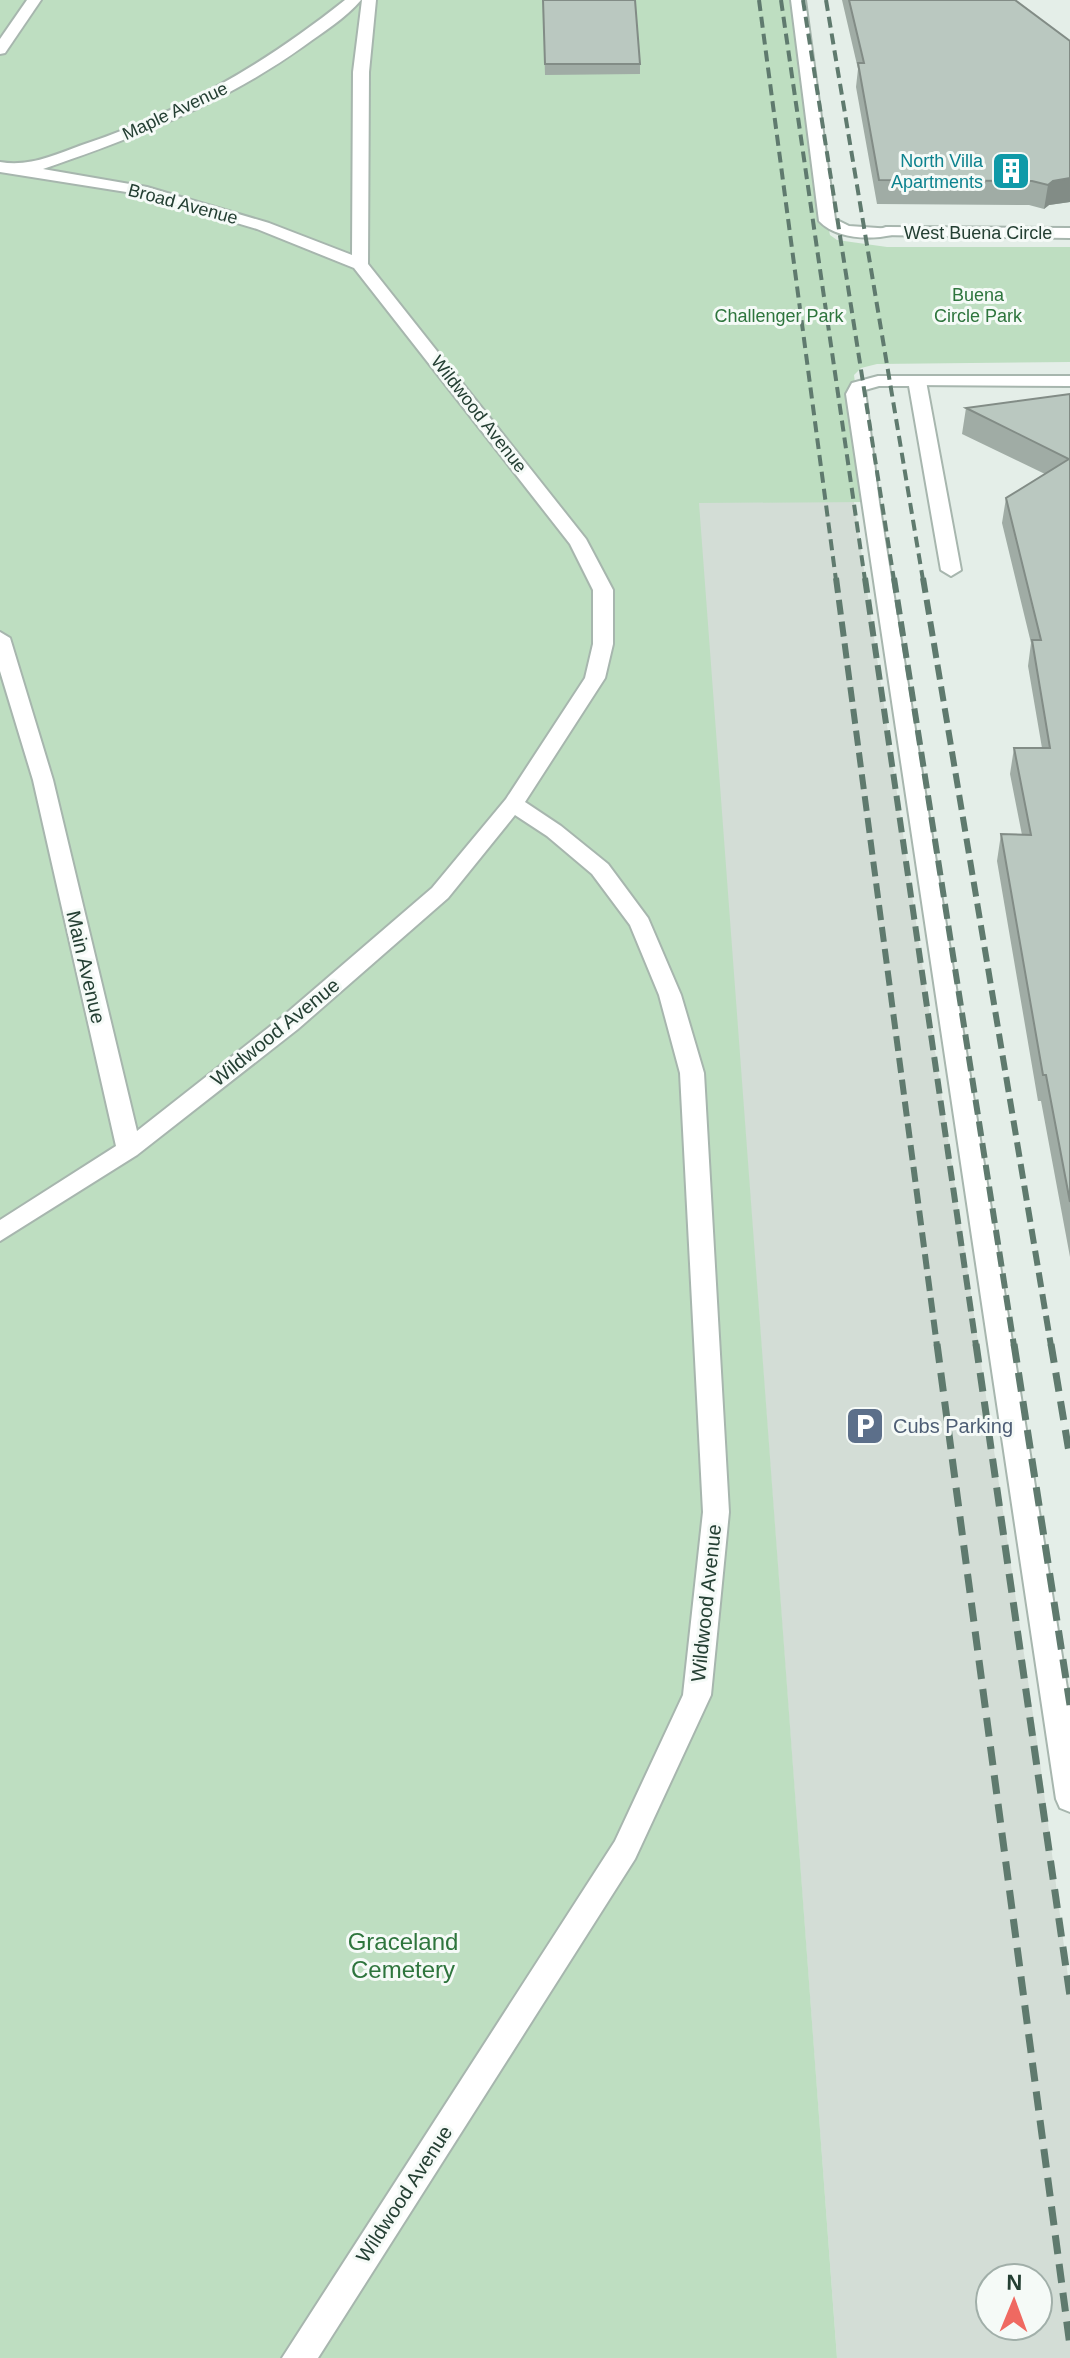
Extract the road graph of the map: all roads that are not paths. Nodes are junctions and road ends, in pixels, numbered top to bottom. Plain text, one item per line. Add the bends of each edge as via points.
1 (34, 0) edge
2 (354, 0) edge
3 (369, 0) edge
4 (798, 0) edge
5 (0, 50) edge
6 (0, 167) edge
7 (23, 170) junction
8 (1070, 233) edge
9 (360, 264) junction
10 (917, 381) junction
11 (1070, 381) edge
12 (951, 570) dead end
13 (0, 638) edge
14 (513, 804) junction
15 (129, 1149) junction
16 (0, 1232) edge
17 (1070, 1799) edge
18 (299, 2358) edge

1 - 5 street
2 - 7 street, Maple Avenue via 217,95 135,132
3 - 9 street via 361,72
4 - 8 street, West Buena Circle via 827,221 835,228
6 - 7 street, Broad Avenue
7 - 9 street, Broad Avenue via 141,190 263,226
9 - 14 street, Wildwood Avenue via 579,543 603,590 603,644 595,678
10 - 11 street
10 - 12 street
10 - 17 street via 867,383 855,394
13 - 15 street, Main Avenue via 43,780
14 - 15 street, Wildwood Avenue via 440,893 290,1023
14 - 18 street, Wildwood Avenue via 600,869 640,923 670,995 692,1073 716,1512 697,1695 625,1850
15 - 16 street

